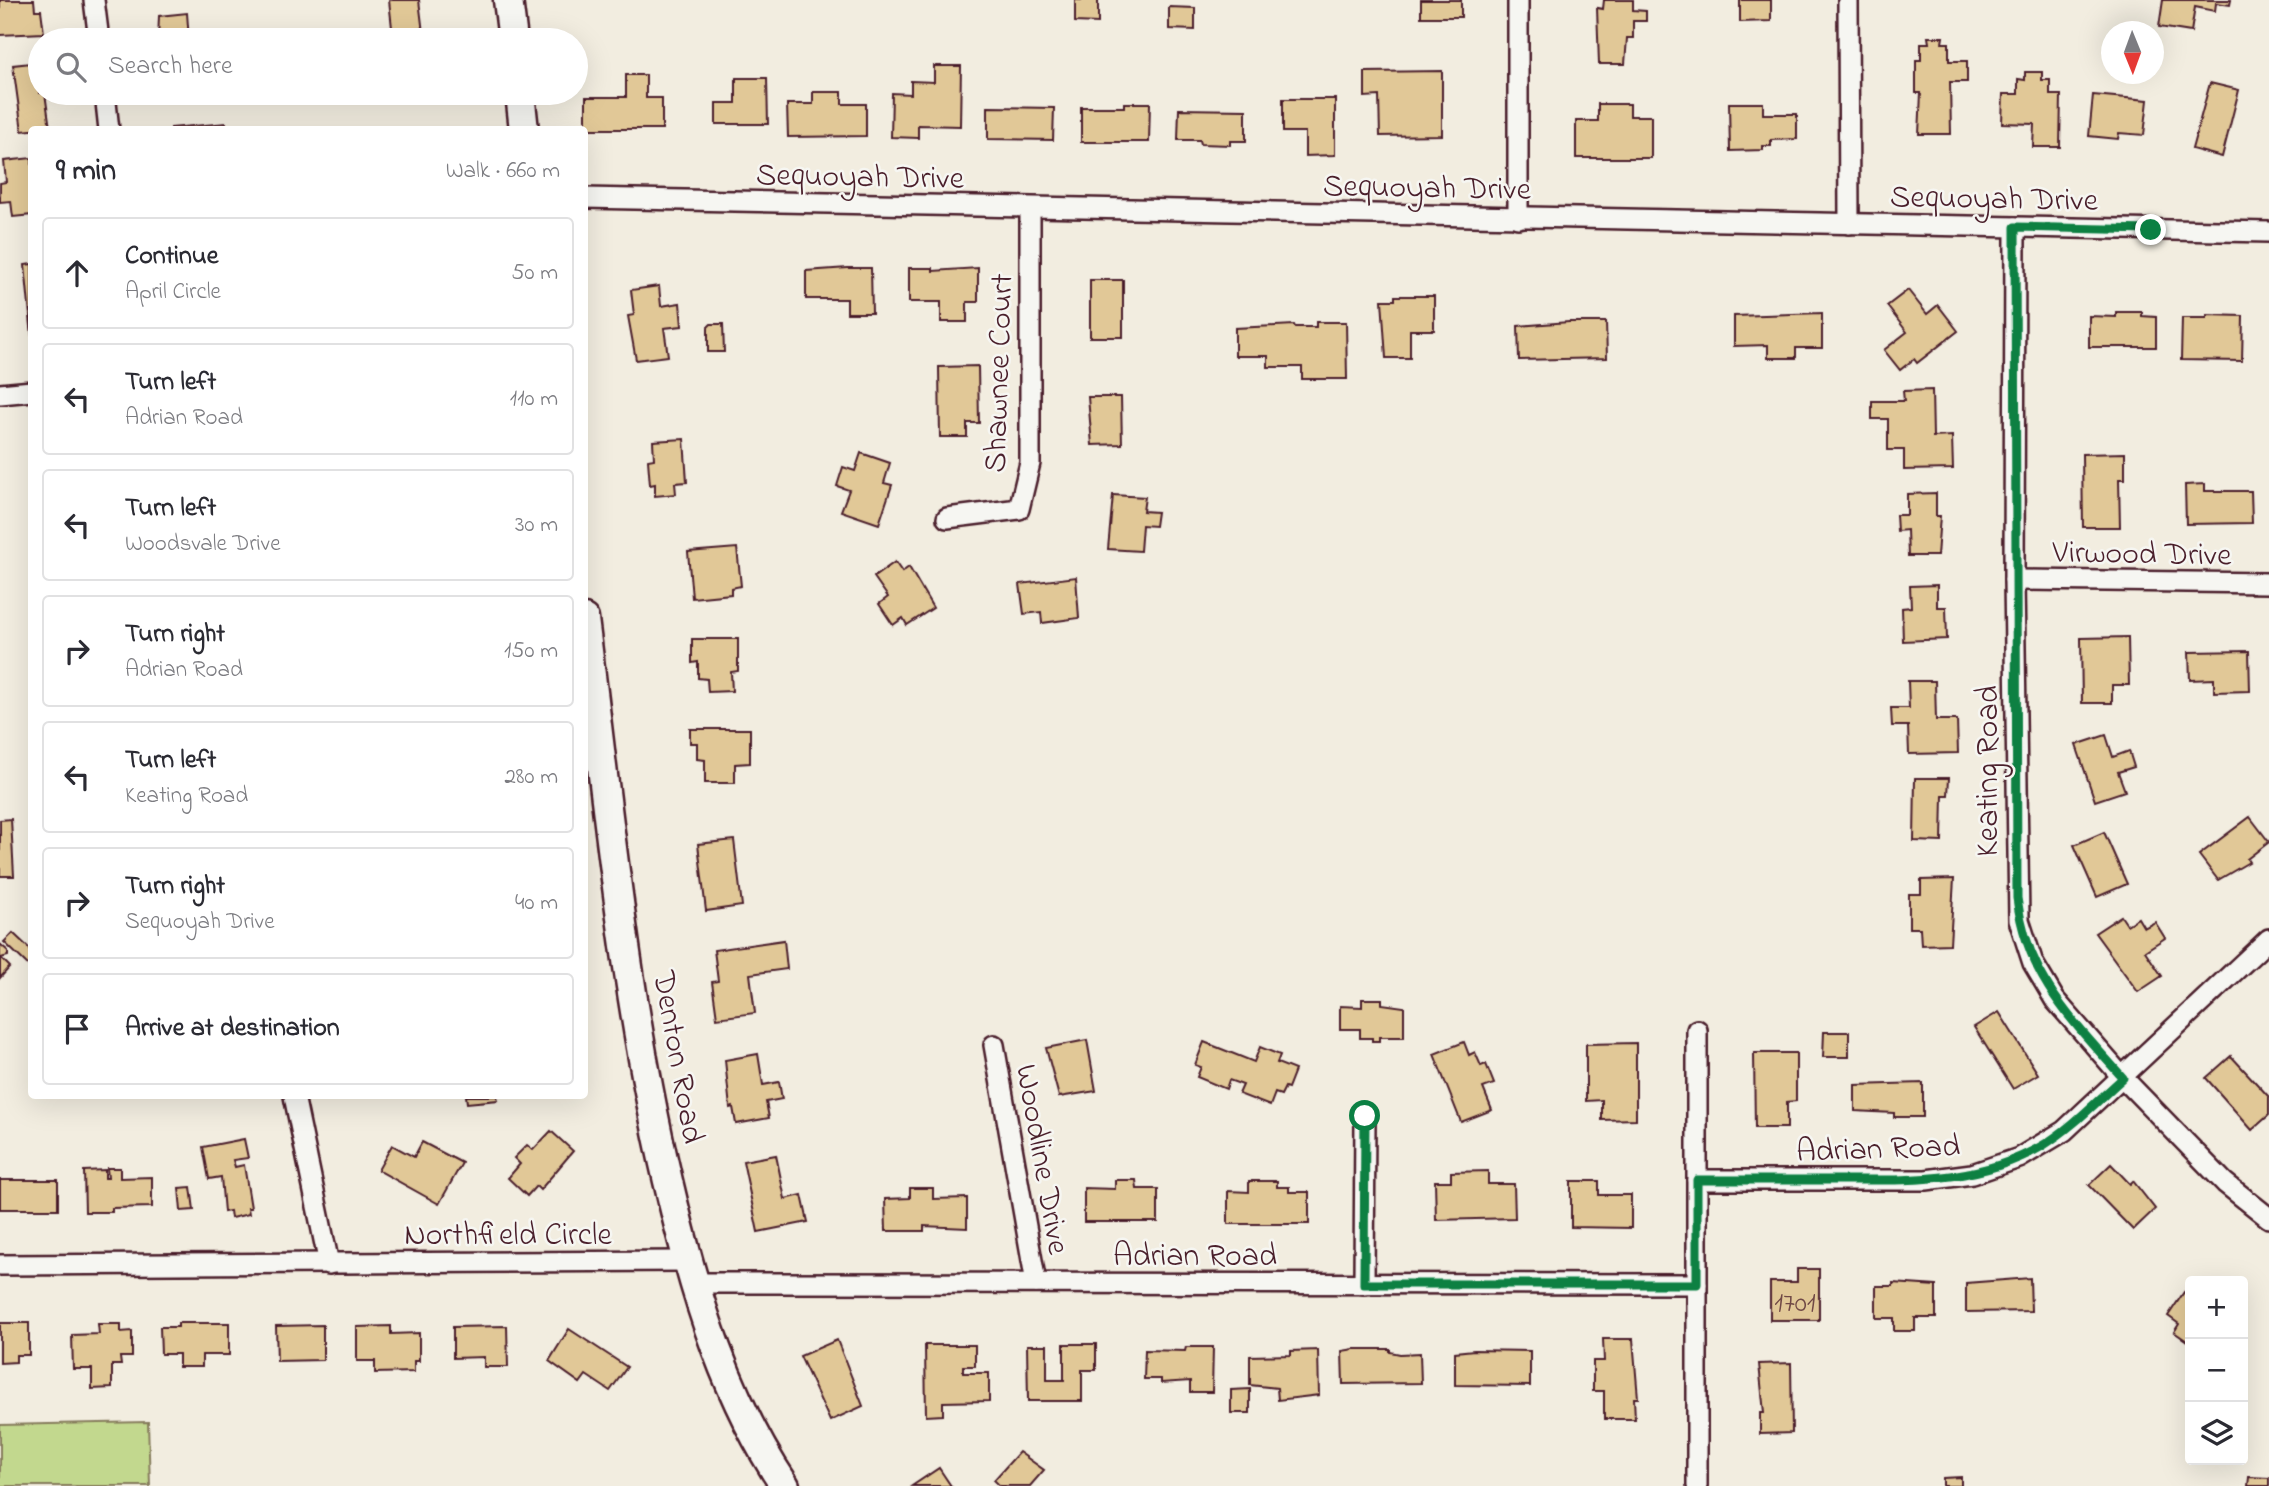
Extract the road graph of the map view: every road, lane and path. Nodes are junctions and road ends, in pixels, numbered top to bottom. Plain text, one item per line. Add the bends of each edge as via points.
1 (94, 0) edge
2 (508, 0) edge
3 (1517, 0) edge
4 (1848, 0) edge
5 (98, 28) edge
6 (512, 28) edge
7 (106, 105) edge
8 (521, 105) edge
9 (109, 126) edge
10 (524, 126) edge
11 (588, 198) edge
12 (1030, 208) junction
13 (1518, 218) junction
14 (1849, 224) junction
15 (2015, 227) junction
16 (2269, 232) edge
17 (28, 391) edge
18 (0, 394) edge
19 (947, 518) dead end
20 (2014, 580) junction
21 (2269, 583) edge
22 (588, 649) edge
23 (2269, 939) edge
24 (1697, 1030) dead end
25 (994, 1045) dead end
26 (2123, 1078) junction
27 (295, 1099) edge
28 (1365, 1116) dead end
29 (1697, 1180) junction
30 (2269, 1218) edge
31 (329, 1264) junction
32 (0, 1265) edge
33 (690, 1272) junction
34 (1036, 1283) junction
35 (1364, 1284) junction
36 (1697, 1284) junction
37 (785, 1486) edge
38 (1697, 1486) edge

1 - 5 street
2 - 6 street
3 - 13 street
4 - 14 street
7 - 9 street
8 - 10 street
11 - 12 street, Sequoyah Drive
12 - 13 street, Sequoyah Drive
12 - 19 street, Shawnee Court via 1030,463 1019,509
13 - 14 street, Sequoyah Drive
14 - 15 street, Sequoyah Drive
15 - 16 street, Sequoyah Drive
15 - 20 street, Keating Road
17 - 18 street
20 - 21 street, Virwood Drive
20 - 26 street, Keating Road via 2020,920 2043,982
22 - 33 street, Denton Road via 644,1073
23 - 26 street, Adrian Road
24 - 29 street
25 - 34 street, Woodline Drive
26 - 29 street, Adrian Road via 2042,1146 1972,1174 1926,1180
26 - 30 street, Keating Road via 2225,1183
27 - 31 street
28 - 35 street
29 - 36 street
31 - 32 street, Northfield Circle
31 - 33 street, Northfield Circle
33 - 34 street, Adrian Road
33 - 37 street, Denton Road via 746,1421
34 - 35 street, Adrian Road
35 - 36 street, Adrian Road
36 - 38 street

